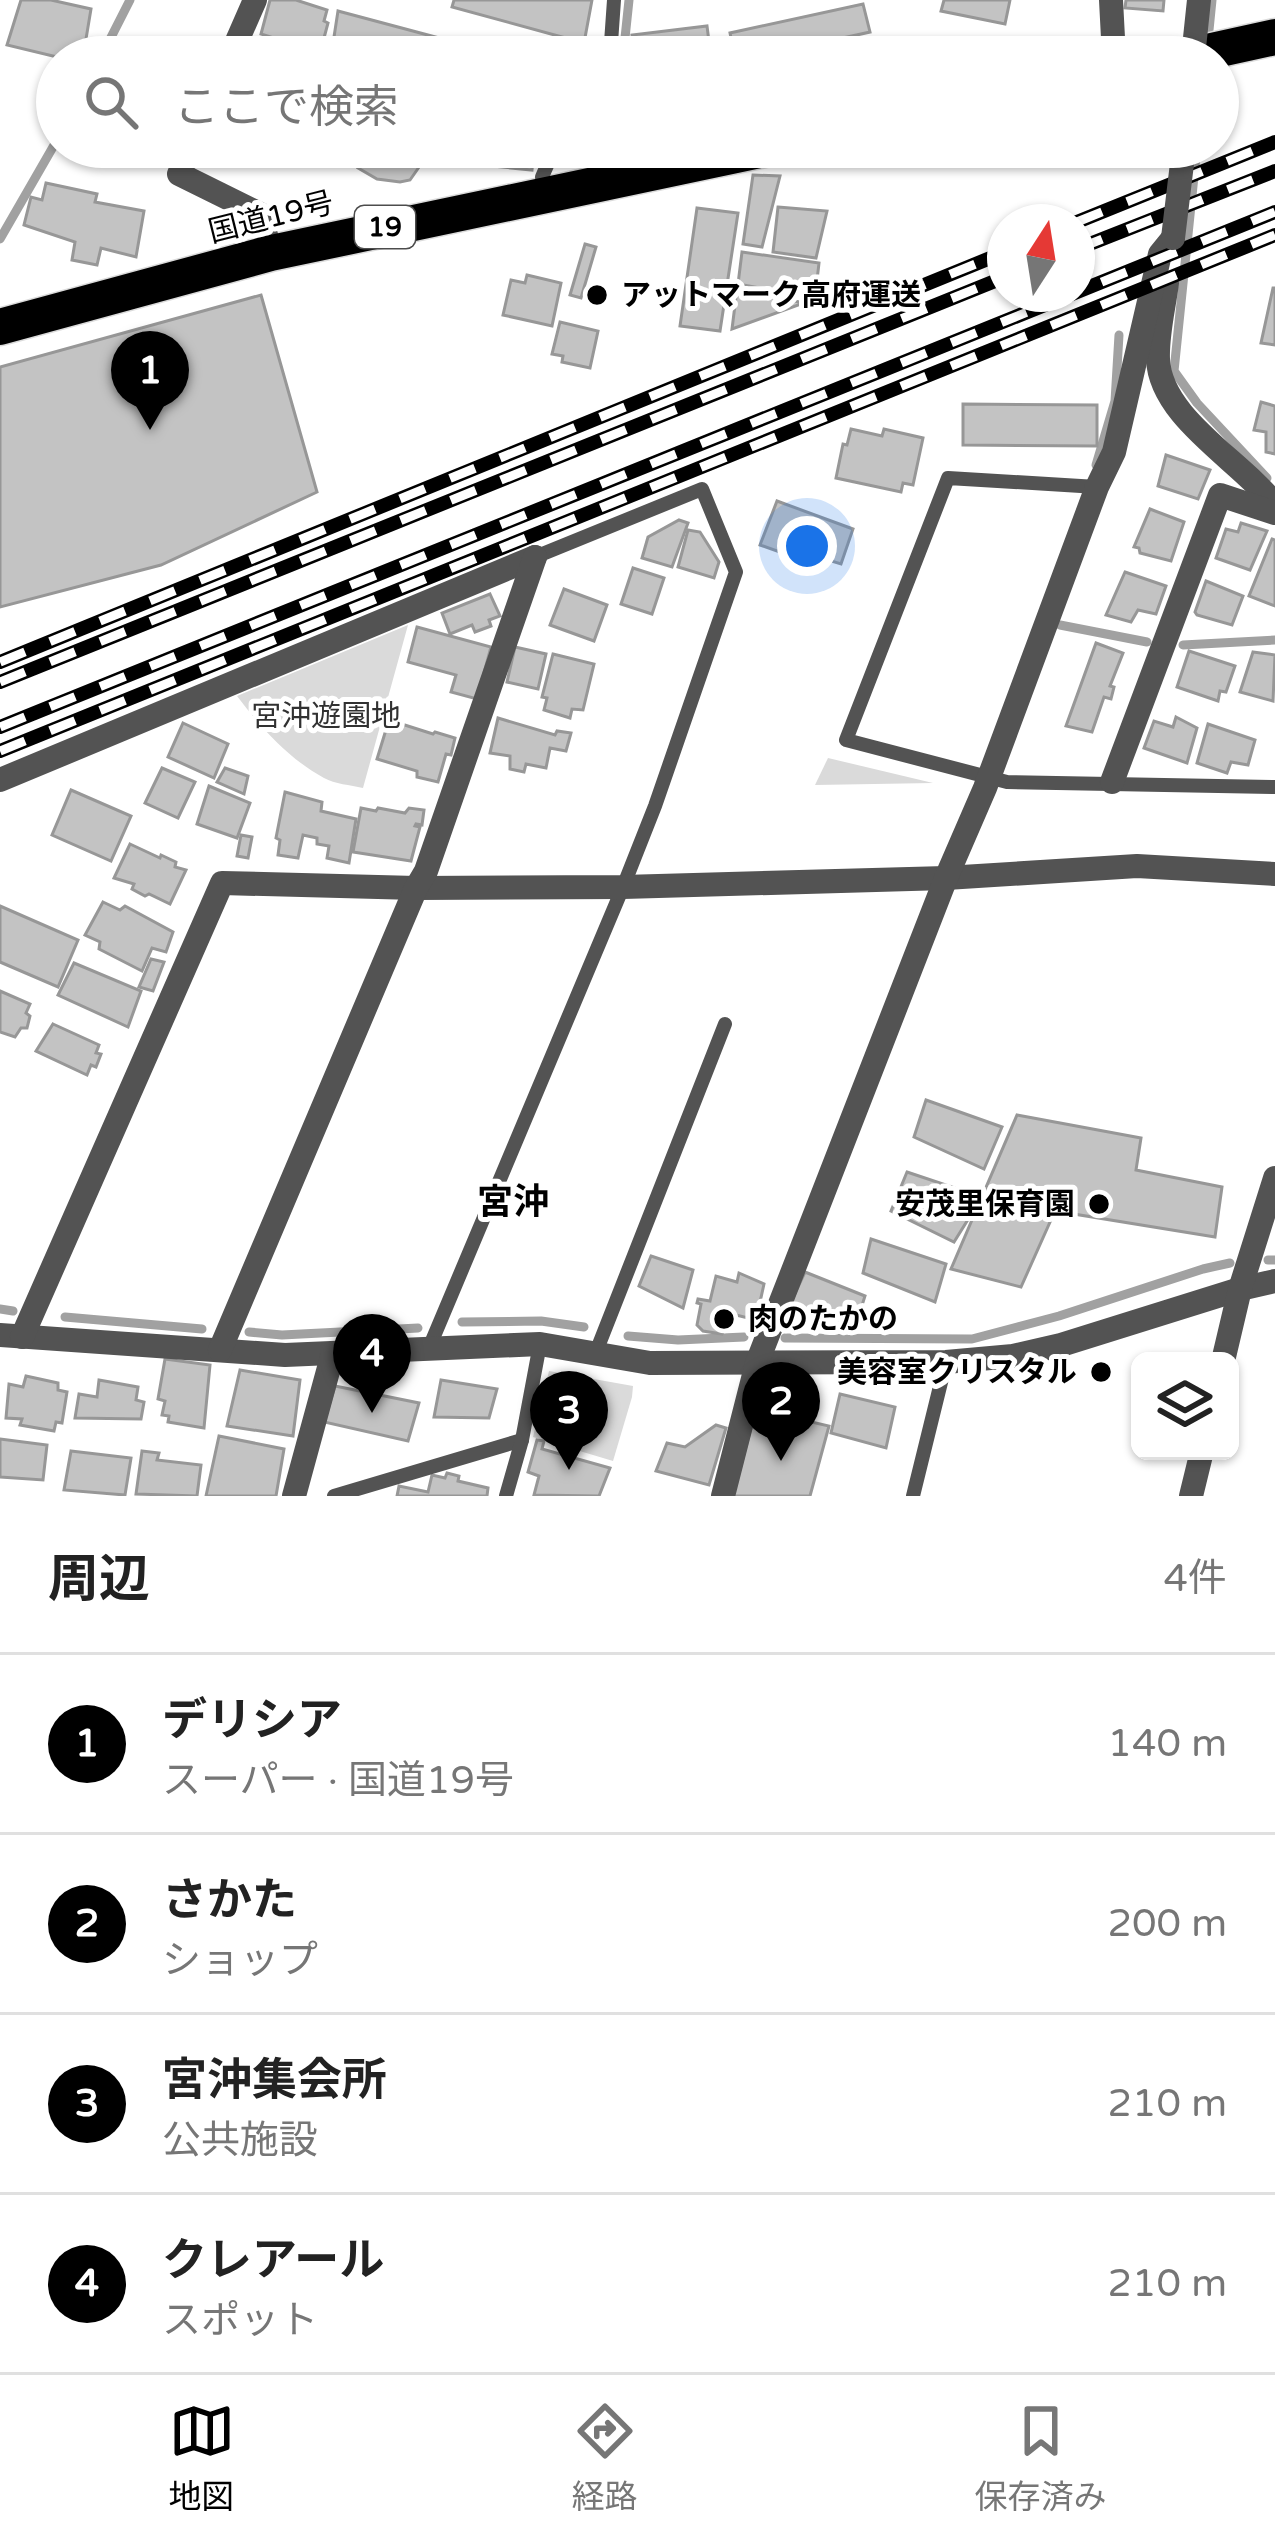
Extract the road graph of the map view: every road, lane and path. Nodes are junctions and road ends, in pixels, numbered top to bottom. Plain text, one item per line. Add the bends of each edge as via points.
1 (255, 0) edge
2 (614, 0) edge
3 (1111, 0) edge
4 (1199, 0) edge
5 (239, 36) edge
6 (611, 36) edge
7 (1113, 36) edge
8 (1192, 36) edge
9 (1275, 37) edge
10 (1239, 45) edge
11 (182, 168) edge
12 (546, 168) edge
13 (671, 168) edge
14 (1181, 168) edge
15 (544, 194) junction
16 (1173, 238) junction
17 (271, 253) junction
18 (0, 327) edge
19 (1097, 487) junction
20 (1275, 509) edge
21 (535, 557) junction
22 (988, 778) junction
23 (0, 780) edge
24 (1112, 782) junction
25 (1275, 787) edge
26 (1275, 874) edge
27 (946, 878) junction
28 (623, 887) junction
29 (416, 888) junction
30 (724, 1024) dead end
31 (1275, 1178) edge
32 (1268, 1215) edge
33 (1275, 1281) edge
34 (1240, 1289) junction
35 (11, 1336) edge
36 (540, 1344) junction
37 (430, 1348) junction
38 (220, 1351) junction
39 (596, 1352) junction
40 (1225, 1352) edge
41 (333, 1353) junction
42 (946, 1362) junction
43 (757, 1363) junction
44 (522, 1440) junction
45 (1200, 1460) edge
46 (294, 1496) edge
47 (334, 1496) edge
48 (506, 1496) edge
49 (723, 1496) edge
50 (914, 1496) edge
51 (1191, 1496) edge

1 - 5 street
2 - 6 lane
3 - 7 street
4 - 8 street, bridge
9 - 10 highway
11 - 17 street via 179,174 260,214
12 - 15 lane
13 - 15 highway, 国道19号 / 19
14 - 16 street, bridge
15 - 17 highway, 国道19号 / 19
16 - 19 street via 1160,254 1114,452
16 - 20 street via 1158,362 1174,403
17 - 18 highway, 国道19号 / 19
19 - 22 street
19 - 22 lane via 948,478 847,740
20 - 24 street via 1220,495
21 - 23 street
21 - 28 lane via 702,489 736,572
21 - 29 street
22 - 24 lane
22 - 27 street
24 - 25 lane
26 - 27 street via 1138,866
27 - 28 street
27 - 43 street
28 - 29 street
28 - 37 lane
29 - 35 street via 222,883
29 - 38 street
30 - 39 lane
31 - 32 street
32 - 34 street
33 - 34 street
34 - 40 street
34 - 42 street via 1061,1346
35 - 38 street
36 - 37 street
36 - 39 street
36 - 44 lane
37 - 41 street
38 - 41 street
39 - 43 street via 650,1364
41 - 46 street
42 - 43 street
42 - 50 lane
43 - 49 street
44 - 47 lane
44 - 48 lane
45 - 51 street

